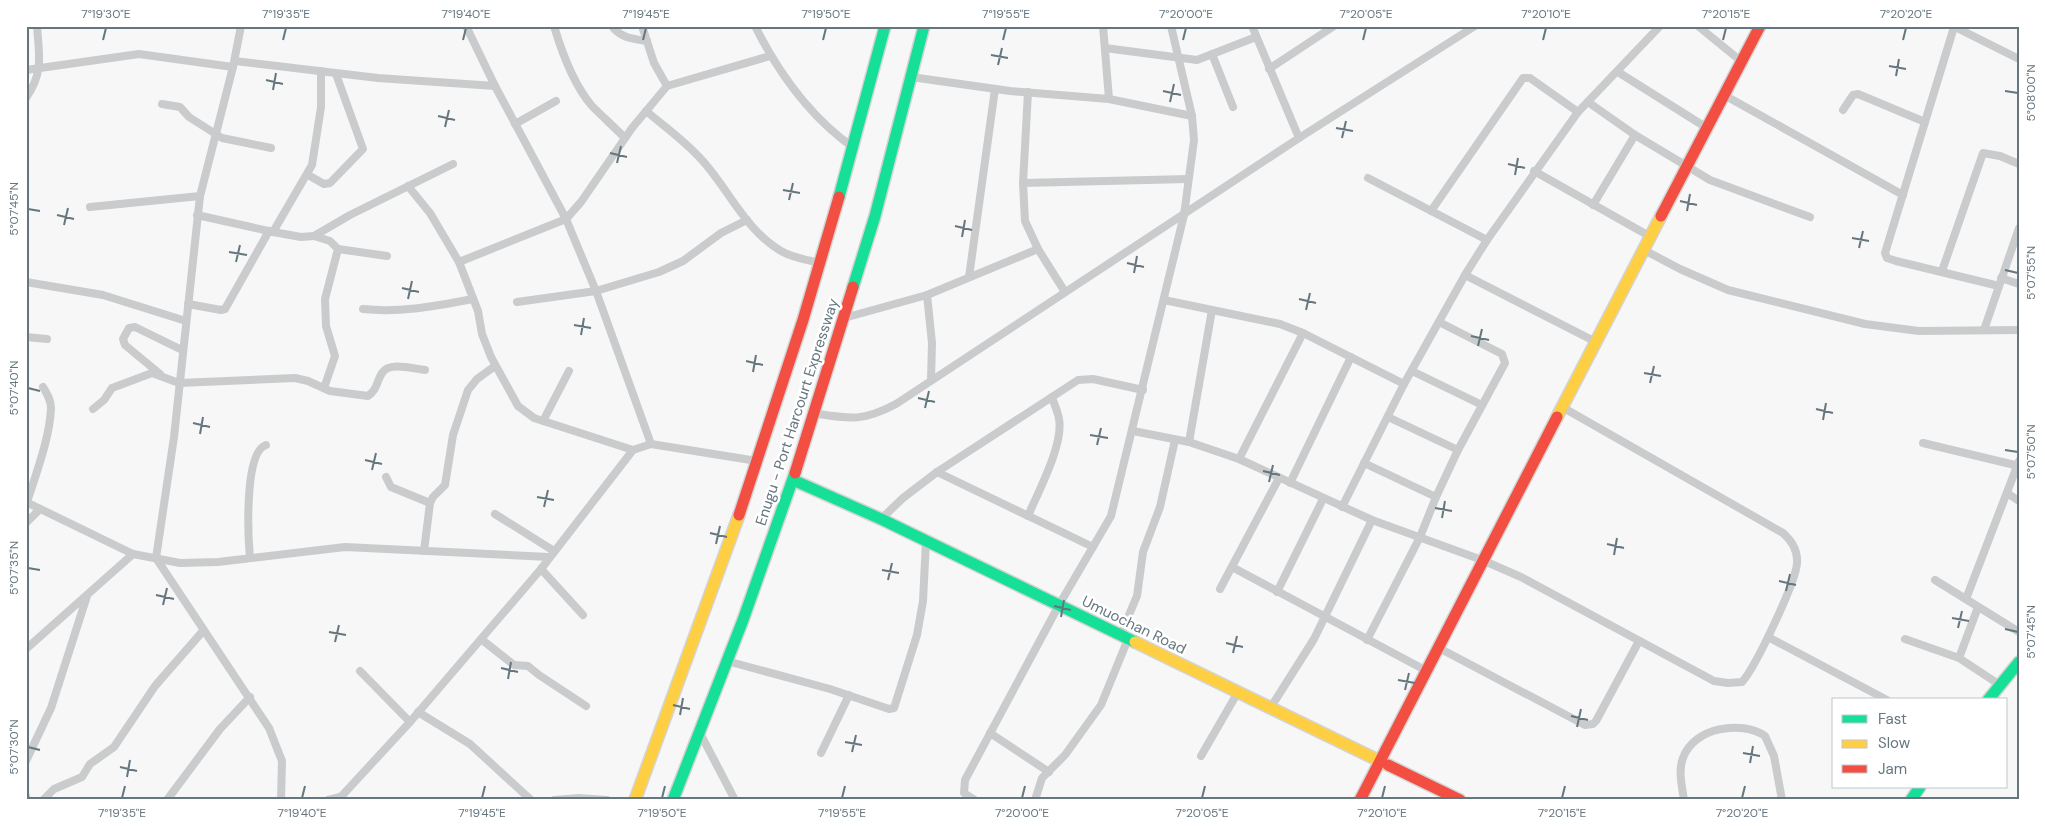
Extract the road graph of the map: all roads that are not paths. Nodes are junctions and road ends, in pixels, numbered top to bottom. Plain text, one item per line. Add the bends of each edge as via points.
1 (37, 26) edge
2 (241, 26) edge
3 (466, 26) edge
4 (554, 26) edge
5 (612, 26) edge
6 (642, 26) edge
7 (755, 26) edge
8 (884, 26) edge
9 (924, 26) edge
10 (1103, 26) edge
11 (1171, 26) edge
12 (1252, 26) edge
13 (1475, 26) edge
14 (1660, 26) edge
15 (1698, 26) edge
16 (1760, 26) edge
17 (1332, 27) edge
18 (1954, 27) edge
19 (1256, 38) junction
20 (647, 41) junction
21 (1105, 48) junction
22 (1212, 54) junction
23 (770, 56) junction
24 (1180, 58) junction
25 (2019, 59) edge
26 (1742, 62) junction
27 (234, 64) junction
28 (40, 66) junction
29 (26, 70) edge
30 (1269, 70) junction
31 (321, 71) junction
32 (1618, 72) junction
33 (336, 74) junction
34 (911, 77) junction
35 (495, 86) junction
36 (667, 86) junction
37 (995, 89) junction
38 (1028, 92) junction
39 (1724, 95) junction
40 (26, 98) edge
41 (1109, 99) junction
42 (556, 102) dead end
43 (1588, 102) junction
44 (162, 104) dead end
45 (1233, 107) dead end
46 (1844, 110) dead end
47 (646, 111) junction
48 (1578, 112) junction
49 (1192, 116) junction
50 (1925, 122) junction
51 (515, 124) junction
52 (1707, 128) junction
53 (215, 133) junction
54 (1635, 135) junction
55 (625, 138) junction
56 (1299, 138) junction
57 (272, 148) dead end
58 (854, 148) junction
59 (453, 164) dead end
60 (2019, 164) edge
61 (1687, 166) junction
62 (1534, 171) junction
63 (308, 175) junction
64 (1368, 178) dead end
65 (1188, 179) junction
66 (1023, 183) junction
67 (408, 186) junction
68 (1902, 195) junction
69 (200, 196) junction
70 (1593, 205) junction
71 (90, 207) dead end
72 (1431, 210) junction
73 (1184, 215) junction
74 (197, 216) junction
75 (1810, 217) dead end
76 (566, 219) junction
77 (747, 220) junction
78 (330, 226) junction
79 (2019, 228) edge
80 (271, 232) junction
81 (314, 236) junction
82 (1651, 237) junction
83 (1487, 240) junction
84 (330, 241) junction
85 (338, 249) junction
86 (1038, 249) junction
87 (1644, 250) junction
88 (387, 256) dead end
89 (459, 262) junction
90 (821, 263) junction
91 (1942, 271) junction
92 (1465, 275) junction
93 (970, 277) junction
94 (26, 282) edge
95 (2000, 282) junction
96 (2019, 284) edge
97 (596, 291) junction
98 (1065, 292) junction
99 (928, 295) junction
100 (473, 298) junction
101 (1164, 300) junction
102 (517, 302) dead end
103 (188, 304) junction
104 (363, 309) dead end
105 (1212, 310) junction
106 (844, 318) junction
107 (186, 321) junction
108 (1439, 322) junction
109 (1984, 330) junction
110 (2019, 330) edge
111 (1303, 333) junction
112 (26, 337) edge
113 (47, 339) dead end
114 (1596, 342) junction
115 (182, 350) junction
116 (1351, 357) junction
117 (495, 366) junction
118 (425, 370) dead end
119 (569, 371) dead end
120 (1412, 371) junction
121 (164, 377) junction
122 (931, 380) junction
123 (179, 383) junction
124 (1404, 384) junction
125 (43, 387) dead end
126 (324, 388) junction
127 (1143, 390) junction
128 (1052, 397) junction
129 (1482, 405) junction
130 (1562, 407) junction
131 (93, 409) dead end
132 (813, 413) junction
133 (1388, 417) junction
134 (542, 421) junction
135 (1133, 431) junction
136 (1175, 440) junction
137 (1189, 442) junction
138 (1923, 443) dead end
139 (651, 444) junction
140 (266, 445) dead end
141 (633, 450) junction
142 (1458, 450) junction
143 (1239, 459) junction
144 (757, 461) junction
145 (1364, 463) junction
146 (2018, 464) edge
147 (937, 472) junction
148 (386, 477) dead end
149 (1279, 478) junction
150 (792, 480) junction
151 (1290, 483) junction
152 (2007, 493) junction
153 (1436, 497) junction
154 (1323, 499) junction
155 (2019, 501) edge
156 (26, 502) edge
157 (430, 503) junction
158 (1342, 507) junction
159 (40, 509) junction
160 (495, 514) dead end
161 (1028, 516) junction
162 (881, 520) junction
163 (1372, 520) junction
164 (26, 524) edge
165 (1420, 537) junction
166 (926, 541) junction
167 (1093, 547) junction
168 (424, 551) junction
169 (133, 554) junction
170 (552, 554) junction
171 (156, 558) junction
172 (250, 558) junction
173 (1482, 560) junction
174 (1232, 566) junction
175 (541, 569) junction
176 (1935, 580) dead end
177 (1220, 589) dead end
178 (1277, 592) junction
179 (88, 596) junction
180 (1966, 599) junction
181 (1059, 605) junction
182 (1978, 607) junction
183 (583, 615) dead end
184 (1324, 618) junction
185 (203, 631) junction
186 (2019, 632) edge
187 (1768, 636) junction
188 (1124, 638) junction
189 (481, 639) junction
190 (1905, 639) dead end
191 (1367, 640) junction
192 (1640, 641) junction
193 (1437, 647) junction
194 (26, 649) edge
195 (1959, 658) junction
196 (727, 661) junction
197 (2019, 662) edge
198 (1425, 670) junction
199 (360, 671) dead end
200 (2000, 685) junction
201 (1238, 692) junction
202 (849, 695) junction
203 (250, 697) junction
204 (1883, 698) edge
205 (1990, 698) edge
206 (586, 706) dead end
207 (1272, 707) junction
208 (418, 712) junction
209 (410, 722) junction
210 (699, 732) junction
211 (990, 733) junction
212 (821, 753) dead end
213 (1200, 756) dead end
214 (26, 760) edge
215 (1379, 761) junction
216 (1049, 772) junction
217 (1919, 788) edge
218 (339, 798) edge
219 (1456, 799) edge
220 (43, 800) edge
221 (166, 800) edge
222 (282, 800) edge
223 (328, 800) edge
224 (531, 800) edge
225 (554, 800) edge
226 (607, 800) edge
227 (635, 800) edge
228 (673, 800) edge
229 (735, 800) edge
230 (975, 800) edge
231 (1035, 800) edge
232 (1360, 800) edge
233 (1684, 800) edge
234 (1782, 800) edge
235 (1910, 800) edge

1 - 28 street
2 - 27 street
3 - 35 street
4 - 55 street via 561,50 578,84 591,104
5 - 20 street via 615,32 625,37
6 - 20 street
7 - 23 street
8 - 58 main road, Enugu - Port Harcourt Expressway
9 - 34 main road, Enugu - Port Harcourt Expressway
10 - 21 street
11 - 24 street
12 - 19 street
13 - 56 street
14 - 32 street
15 - 26 street
16 - 26 main road
17 - 30 street
18 - 25 street
18 - 50 street
19 - 22 street
19 - 30 street
20 - 36 street via 654,63
21 - 24 street
21 - 41 street
22 - 24 street via 1197,60
22 - 45 street
23 - 36 street
23 - 58 street via 802,101
24 - 49 street
26 - 39 main road
27 - 28 street via 139,54
27 - 31 street
27 - 53 street
28 - 29 street
28 - 40 street via 34,87
30 - 56 street
31 - 33 street
31 - 63 street via 320,117 315,156
32 - 43 street
32 - 52 street
33 - 35 street
33 - 63 street via 363,148 330,183 324,184
34 - 37 street
34 - 106 main road, Enugu - Port Harcourt Expressway via 875,216
35 - 51 street
36 - 47 street
37 - 38 street
37 - 93 street
38 - 41 street
38 - 66 street
39 - 52 main road
39 - 68 street
41 - 49 street
42 - 51 street
43 - 48 street
43 - 54 street
44 - 53 street via 180,107 189,117
46 - 50 street via 1852,95 1858,94
47 - 55 street
47 - 77 street via 699,156
48 - 62 street
48 - 72 street via 1530,78 1523,78
49 - 65 street via 1194,140
50 - 68 street
51 - 76 street
52 - 61 main road
53 - 57 street via 228,140
53 - 69 street
54 - 61 street
54 - 70 street
55 - 76 street
56 - 73 street
58 - 90 main road, Enugu - Port Harcourt Expressway
59 - 67 street
60 - 91 street via 1983,153
61 - 75 street via 1723,186
61 - 82 main road
62 - 70 street
62 - 83 street
63 - 80 street
64 - 72 street
65 - 66 street
65 - 73 street
66 - 86 street via 1025,220
67 - 78 street
67 - 89 street via 430,213
68 - 91 street via 1886,246 1887,258
69 - 71 street
69 - 74 street
70 - 82 street
72 - 83 street
73 - 98 street
73 - 101 street
74 - 80 street
74 - 103 street
76 - 89 street
76 - 97 street
77 - 90 street via 780,251
77 - 97 street via 659,272
78 - 81 street
78 - 84 street
79 - 95 street
80 - 81 street
80 - 103 street via 225,309
81 - 84 street
82 - 87 main road
83 - 92 street
84 - 85 street
85 - 88 street
85 - 126 street via 325,299 326,326 335,356
86 - 93 street
86 - 98 street
87 - 109 street via 1728,290 1800,309 1892,328
87 - 114 main road
89 - 100 street
90 - 144 main road, Enugu - Port Harcourt Expressway
91 - 95 street
92 - 108 street
92 - 114 street
93 - 99 street
94 - 107 street via 103,295
95 - 96 street
95 - 109 street
97 - 102 street
97 - 139 street
98 - 122 street
99 - 106 street
99 - 122 street
100 - 104 street via 413,310
100 - 117 street via 482,334
101 - 105 street
101 - 127 street
103 - 107 street
105 - 111 street via 1261,319
105 - 137 street
106 - 132 main road, Enugu - Port Harcourt Expressway
107 - 115 street
108 - 120 street
108 - 129 street via 1502,354 1503,369
109 - 110 street
111 - 116 street
111 - 143 street
112 - 113 street
114 - 130 main road
115 - 121 street via 135,327 125,332 126,345
115 - 123 street
116 - 124 street
116 - 151 street
117 - 134 street via 518,406
117 - 157 street via 468,390 453,435 445,485
118 - 126 street via 386,369 376,390 368,396
119 - 134 street
120 - 124 street
120 - 129 street
121 - 123 street
121 - 131 street via 148,374 119,384
122 - 132 street via 896,404 864,418
123 - 126 street via 295,378
123 - 171 street
124 - 133 street
125 - 156 street via 51,407
127 - 128 street via 1085,378
127 - 135 street
128 - 147 street
128 - 161 street via 1060,420 1056,447
129 - 142 street
130 - 173 main road
130 - 187 street via 1783,533 1790,540 1797,556 1796,572
132 - 150 main road, Enugu - Port Harcourt Expressway
133 - 142 street
133 - 145 street
134 - 141 street
135 - 136 street
135 - 167 street via 1111,516
136 - 137 street
136 - 188 street via 1160,507 1143,552 1137,596
137 - 143 street
138 - 146 street
139 - 141 street
139 - 144 street
140 - 172 street via 257,454 251,481 248,506
141 - 170 street
142 - 153 street
143 - 149 street
144 - 227 main road, Enugu - Port Harcourt Expressway via 727,555
145 - 153 street
145 - 158 street
146 - 152 street
147 - 161 street
147 - 162 street
148 - 157 street via 392,487
149 - 151 street
149 - 174 street
150 - 162 main road, Umuochan Road
150 - 196 main road, Enugu - Port Harcourt Expressway
151 - 154 street
152 - 155 street
152 - 180 street
153 - 165 street
154 - 158 street
154 - 178 street
156 - 159 street
157 - 168 street
158 - 163 street
159 - 164 street
159 - 169 street
160 - 170 street
161 - 167 street
162 - 166 main road, Umuochan Road
163 - 165 street
163 - 184 street
165 - 173 street
165 - 191 street
166 - 181 main road, Umuochan Road
166 - 202 street via 917,635 894,708
167 - 181 street
168 - 170 street
168 - 172 street via 345,548
169 - 171 street
169 - 179 street
170 - 175 street
171 - 172 street via 180,563
171 - 185 street
173 - 192 street via 1521,577
173 - 193 main road
174 - 177 street
174 - 178 street
175 - 183 street
175 - 189 street
176 - 180 street
178 - 184 street
179 - 194 street
179 - 214 street via 51,708
180 - 182 street
181 - 188 main road, Umuochan Road
181 - 211 street
182 - 186 street
182 - 195 street
184 - 191 street
184 - 207 street
185 - 203 street
185 - 220 street via 155,686 114,747 90,764 82,777 54,789
187 - 192 street via 1748,675 1735,684 1714,680
187 - 204 street
188 - 201 main road, Umuochan Road
188 - 216 street via 1101,705
189 - 206 street via 514,665 533,669
189 - 208 street
190 - 195 street
191 - 198 street
192 - 193 street via 1596,720 1590,725
193 - 198 main road
195 - 200 street
196 - 202 street
196 - 210 main road, Enugu - Port Harcourt Expressway
197 - 200 main road
198 - 215 main road
199 - 209 street
200 - 205 main road
201 - 207 main road, Umuochan Road
201 - 213 street
202 - 212 street
203 - 221 street via 220,729
203 - 222 street via 269,728 282,761
207 - 215 main road, Umuochan Road
208 - 209 street
208 - 224 street via 470,744
209 - 218 street
210 - 228 main road, Enugu - Port Harcourt Expressway
210 - 229 street
211 - 216 street
211 - 230 street via 965,780 964,793
215 - 219 main road, Umuochan Road
215 - 232 main road
216 - 231 street via 1042,778
217 - 235 main road
218 - 223 street
225 - 226 street
233 - 234 street via 1680,770 1687,750 1698,738 1731,727 1746,728 1765,736 1774,756

